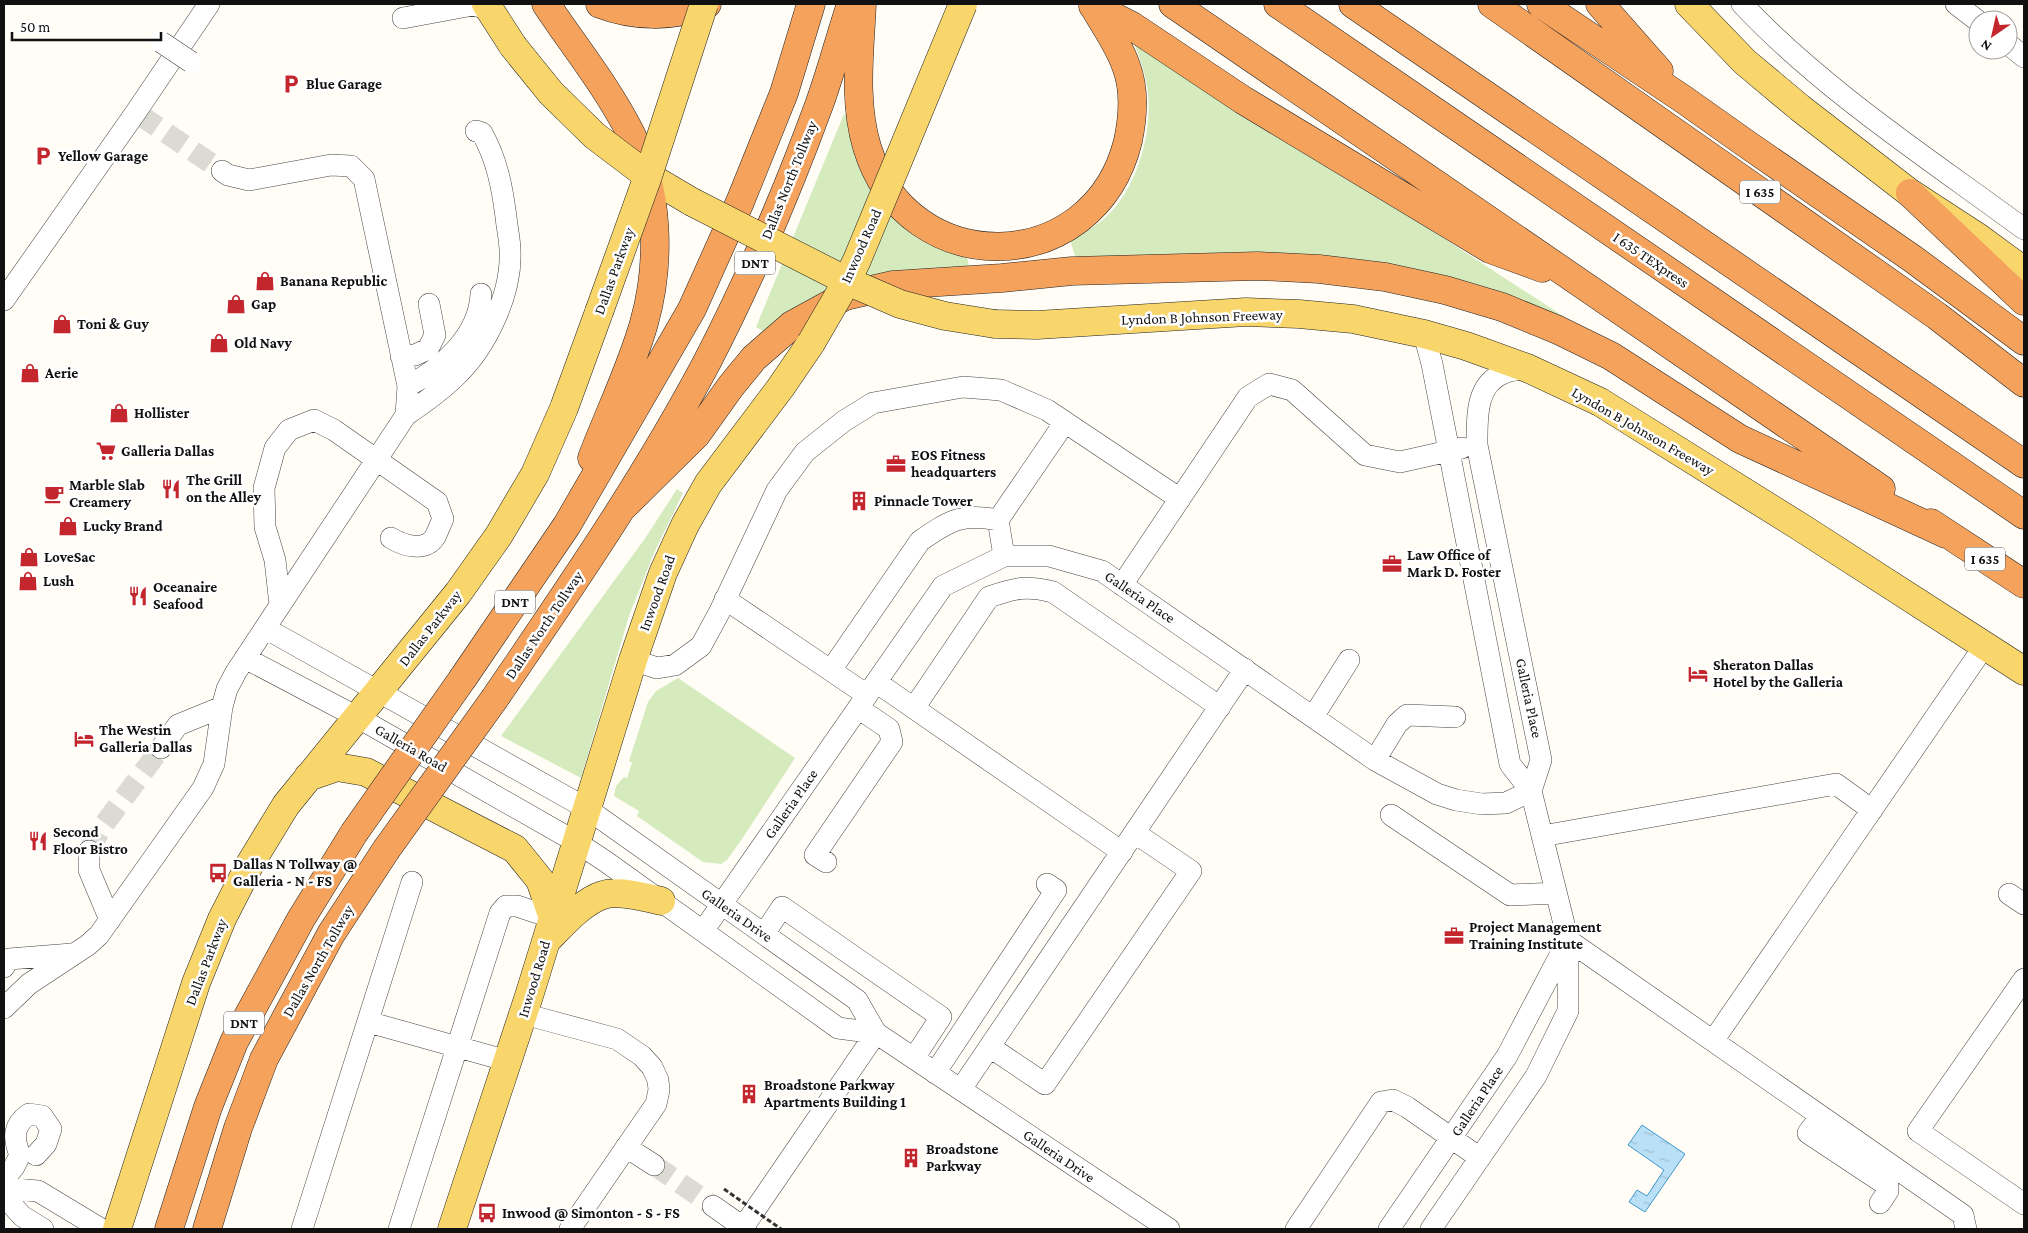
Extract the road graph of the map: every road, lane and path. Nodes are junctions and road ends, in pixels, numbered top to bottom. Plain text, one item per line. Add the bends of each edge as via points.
1 (208, 4) edge
2 (546, 4) edge
3 (600, 4) edge
4 (705, 4) edge
5 (811, 4) edge
6 (851, 4) edge
7 (862, 4) edge
8 (963, 4) edge
9 (1174, 4) edge
10 (1278, 4) edge
11 (1353, 4) edge
12 (1492, 4) edge
13 (1541, 4) edge
14 (1600, 4) edge
15 (1689, 4) edge
16 (1742, 4) edge
17 (1956, 4) edge
18 (1092, 5) edge
19 (448, 6) edge
20 (488, 7) edge
21 (1968, 13) edge
22 (403, 16) dead end
23 (161, 42) dead end
24 (191, 62) dead end
25 (1683, 98) junction
26 (476, 131) dead end
27 (222, 171) tunnel mouth
28 (648, 176) junction
29 (1910, 193) junction
30 (2024, 230) edge
31 (2024, 271) edge
32 (847, 281) junction
33 (1579, 282) junction
34 (495, 287) junction
35 (4, 300) edge
36 (2024, 301) edge
37 (430, 304) dead end
38 (1424, 334) junction
39 (2024, 341) edge
40 (402, 356) junction
41 (1527, 368) junction
42 (2024, 384) edge
43 (408, 386) junction
44 (406, 415) junction
45 (1066, 422) junction
46 (1477, 445) junction
47 (1449, 450) junction
48 (376, 459) junction
49 (2024, 464) edge
50 (1180, 499) junction
51 (624, 507) junction
52 (2024, 515) edge
53 (998, 520) junction
54 (568, 526) junction
55 (1946, 534) junction
56 (391, 538) dead end
57 (1004, 556) junction
58 (2024, 584) edge
59 (1122, 585) junction
60 (726, 599) junction
61 (280, 605) junction
62 (265, 628) junction
63 (1985, 645) junction
64 (245, 658) junction
65 (633, 660) junction
66 (1349, 660) dead end
67 (1245, 669) junction
68 (831, 670) junction
69 (2024, 671) edge
70 (378, 692) junction
71 (867, 695) junction
72 (222, 707) junction
73 (1220, 707) junction
74 (914, 708) junction
75 (357, 717) junction
76 (1312, 717) junction
77 (1455, 717) dead end
78 (161, 748) tunnel mouth
79 (1375, 760) junction
80 (308, 776) junction
81 (1531, 791) junction
82 (586, 808) junction
83 (1872, 810) junction
84 (1391, 815) dead end
85 (1135, 833) junction
86 (1542, 836) junction
87 (576, 842) junction
88 (89, 851) tunnel mouth
89 (1122, 852) junction
90 (826, 862) dead end
91 (412, 882) dead end
92 (1047, 884) dead end
93 (1556, 893) junction
94 (661, 901) junction
95 (721, 904) junction
96 (110, 920) junction
97 (549, 930) junction
98 (703, 931) junction
99 (764, 934) junction
100 (1568, 940) junction
101 (74, 954) junction
102 (4, 967) edge
103 (2024, 979) edge
104 (4, 1008) edge
105 (524, 1014) junction
106 (368, 1022) junction
107 (876, 1033) junction
108 (1714, 1041) junction
109 (457, 1047) junction
110 (990, 1047) junction
111 (914, 1058) junction
112 (508, 1061) junction
113 (936, 1073) junction
114 (960, 1089) junction
115 (1821, 1116) junction
116 (1452, 1138) junction
117 (626, 1147) junction
118 (36, 1155) dead end
119 (1480, 1158) junction
120 (654, 1165) tunnel mouth
121 (4, 1179) edge
122 (4, 1188) edge
123 (4, 1196) edge
124 (718, 1198) joint
125 (1880, 1203) dead end
126 (2024, 1204) edge
127 (43, 1229) edge
128 (101, 1229) edge
129 (117, 1229) edge
130 (169, 1229) edge
131 (207, 1229) edge
132 (302, 1229) edge
133 (399, 1229) edge
134 (452, 1229) edge
135 (570, 1229) edge
136 (744, 1229) edge
137 (781, 1229) edge
138 (1169, 1229) edge
139 (1296, 1229) edge
140 (1389, 1229) edge
141 (1431, 1229) edge
142 (1966, 1229) edge

1 - 35 street via 138,114
2 - 54 highway via 614,104 631,135 652,201 654,236 654,271 644,324
3 - 4 highway via 618,11 647,14 673,13
4 - 28 main road, Dallas Parkway, bridge
5 - 54 highway, DNT via 784,93 692,309
6 - 51 highway, Dallas North Tollway / DNT via 819,105 739,298 707,362
7 - 18 highway via 861,115 877,173 909,215 927,227 948,239 990,247 1031,243 1052,236 1090,209 1117,174 1130,132 1131,88 1127,67 1118,47
8 - 32 main road, Inwood Road, bridge
9 - 33 highway, I 635
10 - 52 highway, I 635 TEXpress
11 - 49 highway
12 - 42 highway, I 635 via 1937,316
13 - 25 highway
14 - 25 highway
15 - 29 main road via 1745,62
16 - 30 street via 1844,96
17 - 21 street
18 - 33 highway via 1132,26 1251,105 1490,250
19 - 20 street
19 - 22 street
20 - 28 main road, Lyndon B Johnson Freeway, bridge via 551,93 595,136
23 - 24 street, bridge
25 - 39 highway via 1914,259
26 - 34 street via 482,133 489,147 502,183 510,252
27 - 40 street via 249,180 331,166 351,166 364,179
28 - 32 main road, Lyndon B Johnson Freeway, bridge
28 - 70 main road, Dallas Parkway, bridge via 564,408 535,474 499,535 463,586
29 - 31 main road
29 - 36 highway
32 - 38 main road, Lyndon B Johnson Freeway, bridge via 900,304 995,324 1037,326 1246,312 1353,319
32 - 65 main road, Inwood Road, bridge via 805,353 712,477 663,573
33 - 55 highway, I 635
34 - 43 street via 480,309 473,327 453,352 429,375
34 - 44 street via 501,306 485,340 458,374
37 - 40 street via 435,335 428,349
38 - 41 main road, Lyndon B Johnson Freeway
38 - 47 street, Galleria Place
40 - 43 street
41 - 46 street, Galleria Place via 1503,373 1486,385 1480,400
41 - 63 main road, Lyndon B Johnson Freeway via 1600,402
43 - 44 street
44 - 48 street
45 - 50 street
45 - 53 street
45 - 60 street via 1001,390 963,387 873,403 805,452 777,490
46 - 47 street
46 - 81 street, Galleria Place via 1542,760
47 - 50 street via 1400,462 1364,455 1292,390 1268,384 1248,397
47 - 81 street, Galleria Place via 1510,764
48 - 56 street via 437,502 443,519 434,539 417,547
48 - 61 street
48 - 61 street via 314,420 289,430 275,448 264,488 265,527 275,560
50 - 59 street
51 - 55 highway via 696,435 754,358 792,325 845,296 893,285 1072,271 1258,266 1385,277 1502,307 1611,356 1740,439
51 - 131 highway, Dallas North Tollway / DNT, bridge via 331,934 264,1059 238,1128
53 - 57 street
53 - 68 street via 960,518 920,541
54 - 130 highway, DNT, bridge via 354,833 301,919 234,1042 208,1107
55 - 58 highway, I 635
57 - 59 street, Galleria Place via 1049,556 1102,571
57 - 71 street, Galleria Place via 943,586
59 - 67 street, Galleria Place
60 - 65 street via 701,646 675,666 657,668
60 - 68 street
61 - 62 street
62 - 64 street
62 - 70 street
63 - 69 main road, Lyndon B Johnson Freeway
63 - 83 street
64 - 72 street via 227,690
64 - 75 street, Galleria Road
65 - 82 main road, Inwood Road
66 - 76 street
67 - 73 street
67 - 76 street, Galleria Place
68 - 71 street
70 - 75 main road, Dallas Parkway
70 - 82 street
71 - 74 street
71 - 90 street via 889,729 892,742 815,855
71 - 95 street, Galleria Place
72 - 78 street via 178,725
72 - 96 street via 214,764 202,788
73 - 74 street via 1054,592 1034,587 988,597
73 - 85 street
74 - 89 street
75 - 80 main road, Dallas Parkway
75 - 87 street, Galleria Road
76 - 79 street, Galleria Place
77 - 79 street via 1406,715
79 - 81 street, Galleria Place via 1437,794 1456,800 1506,804
80 - 97 main road via 337,767 366,772 515,848 540,880
80 - 129 main road, Dallas Parkway via 260,847 222,919 196,983
81 - 86 street, Galleria Place
82 - 87 main road, Inwood Road
82 - 95 street, Galleria Drive
83 - 86 street via 1836,784
83 - 108 street
84 - 93 street via 1510,894
85 - 89 street
85 - 110 street via 1191,872 1046,1084
86 - 93 street, Galleria Place
87 - 94 street, Galleria Drive
87 - 97 main road, Inwood Road
88 - 96 street via 89,870
89 - 110 street
91 - 106 street
92 - 113 street via 1056,890
93 - 100 street, Galleria Place
94 - 97 main road via 630,894 603,895
94 - 98 street, Galleria Drive
95 - 98 street, Galleria Place
95 - 99 street, Galleria Drive
96 - 101 street via 99,935
97 - 105 main road, Inwood Road
97 - 109 street via 517,906 506,906 500,913
98 - 107 street, Galleria Drive via 838,1028
99 - 107 street, Galleria Drive via 857,1000
99 - 111 street via 782,907 941,1017
100 - 108 street
100 - 116 street, Galleria Place via 1508,1056
100 - 119 street, Galleria Place via 1568,1011 1536,1076
101 - 102 street via 10,959
101 - 104 street via 29,984
103 - 126 street via 1918,1131
105 - 112 main road, Inwood Road
105 - 117 street via 617,1039 652,1067 658,1080 656,1104
106 - 109 street
106 - 132 street
107 - 111 street, Galleria Drive
107 - 136 street
108 - 115 street
109 - 112 street
109 - 133 street
110 - 114 street
111 - 113 street, Galleria Drive
112 - 134 main road, Inwood Road
113 - 114 street, Galleria Drive
114 - 138 street, Galleria Drive
115 - 125 street via 1808,1133 1888,1186
115 - 142 street via 1963,1215
116 - 119 street
116 - 139 street via 1400,1103 1393,1100 1381,1102
116 - 140 street, Galleria Place
117 - 120 street
117 - 135 street
118 - 121 street via 46,1144 51,1129 42,1116 29,1114 15,1130 15,1143 20,1155
119 - 141 street, Galleria Place
122 - 128 street via 38,1191
123 - 127 street via 22,1216
124 - 136 street
124 - 137 path, bridge

